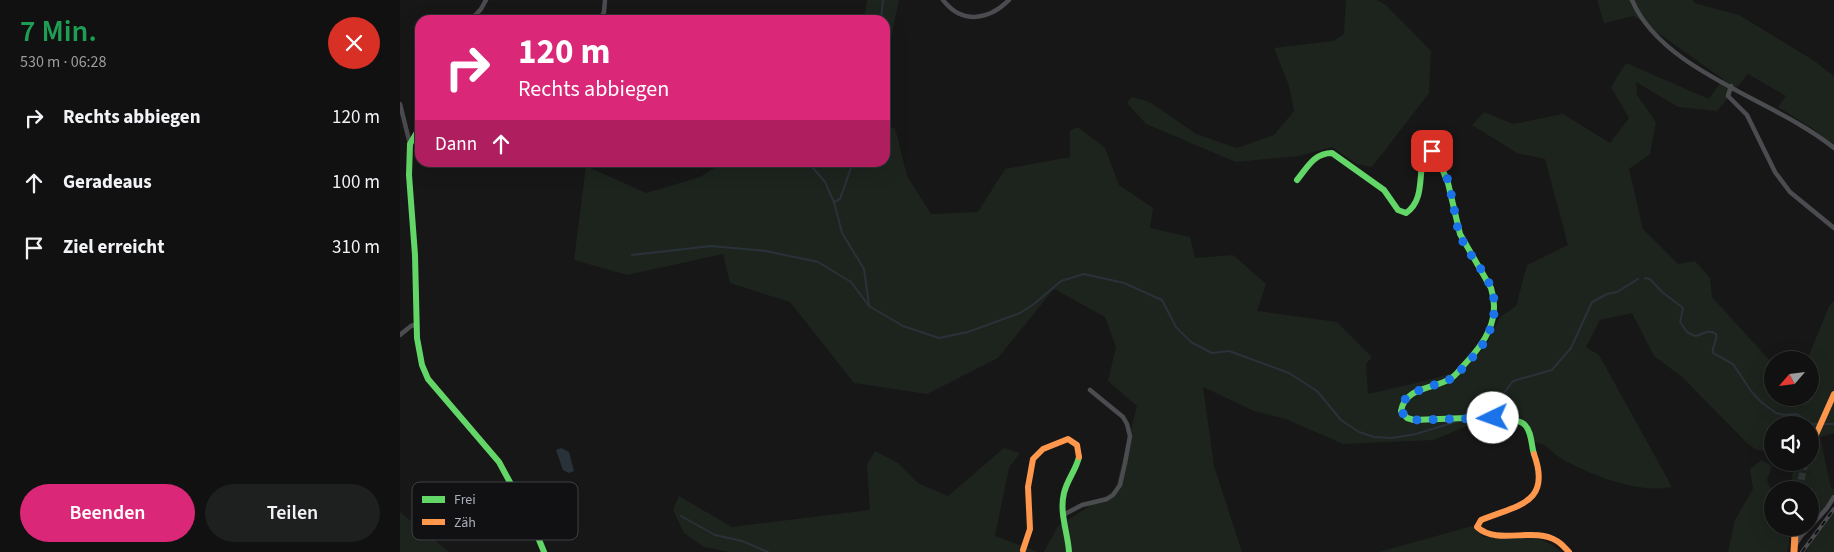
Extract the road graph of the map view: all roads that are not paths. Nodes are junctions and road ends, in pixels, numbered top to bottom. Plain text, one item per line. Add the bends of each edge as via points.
1 (486, 0) edge
2 (605, 0) edge
3 (943, 0) edge
4 (1009, 0) edge
5 (1632, 0) edge
6 (476, 15) edge
7 (602, 15) edge
8 (1731, 86) junction
9 (400, 104) edge
10 (415, 136) edge
11 (410, 144) junction
12 (1834, 148) edge
13 (1297, 180) dead end
14 (1834, 228) edge
15 (417, 324) junction
16 (400, 335) edge
17 (1090, 390) dead end
18 (1834, 394) edge
19 (1819, 427) edge
20 (509, 482) edge
21 (1834, 497) edge
22 (1063, 515) junction
23 (1819, 517) edge
24 (1794, 536) edge
25 (1801, 536) edge
26 (539, 540) edge
27 (1023, 550) dead end
28 (544, 552) edge
29 (1069, 552) edge
30 (1569, 552) edge
31 (1793, 552) edge

1 - 6 street
2 - 7 street
3 - 4 street via 961,15 977,18 994,13
5 - 8 street via 1640,17 1667,45
8 - 12 street via 1805,127
8 - 14 street via 1728,96 1747,115 1779,178 1793,196
9 - 11 street
10 - 11 street
11 - 15 street
13 - 30 street via 1316,156 1332,153 1380,186 1398,210 1406,213 1416,200 1424,155 1430,151 1436,154 1451,191 1461,238 1488,281 1494,298 1494,316 1478,351 1448,380 1409,396 1402,406 1403,414 1414,420 1502,418 1523,424 1529,433 1539,469 1537,489 1521,505 1480,520 1477,527 1490,535 1546,535 1560,541
15 - 16 street
15 - 20 street via 419,351 428,379 499,462
17 - 22 street via 1125,420 1130,432 1120,485 1107,499 1082,504
18 - 19 street
21 - 23 street
22 - 27 street via 1064,494 1080,457 1077,445 1068,439 1033,458 1028,487 1030,529
22 - 29 street
24 - 31 street, bridge
25 - 31 street
26 - 28 street

